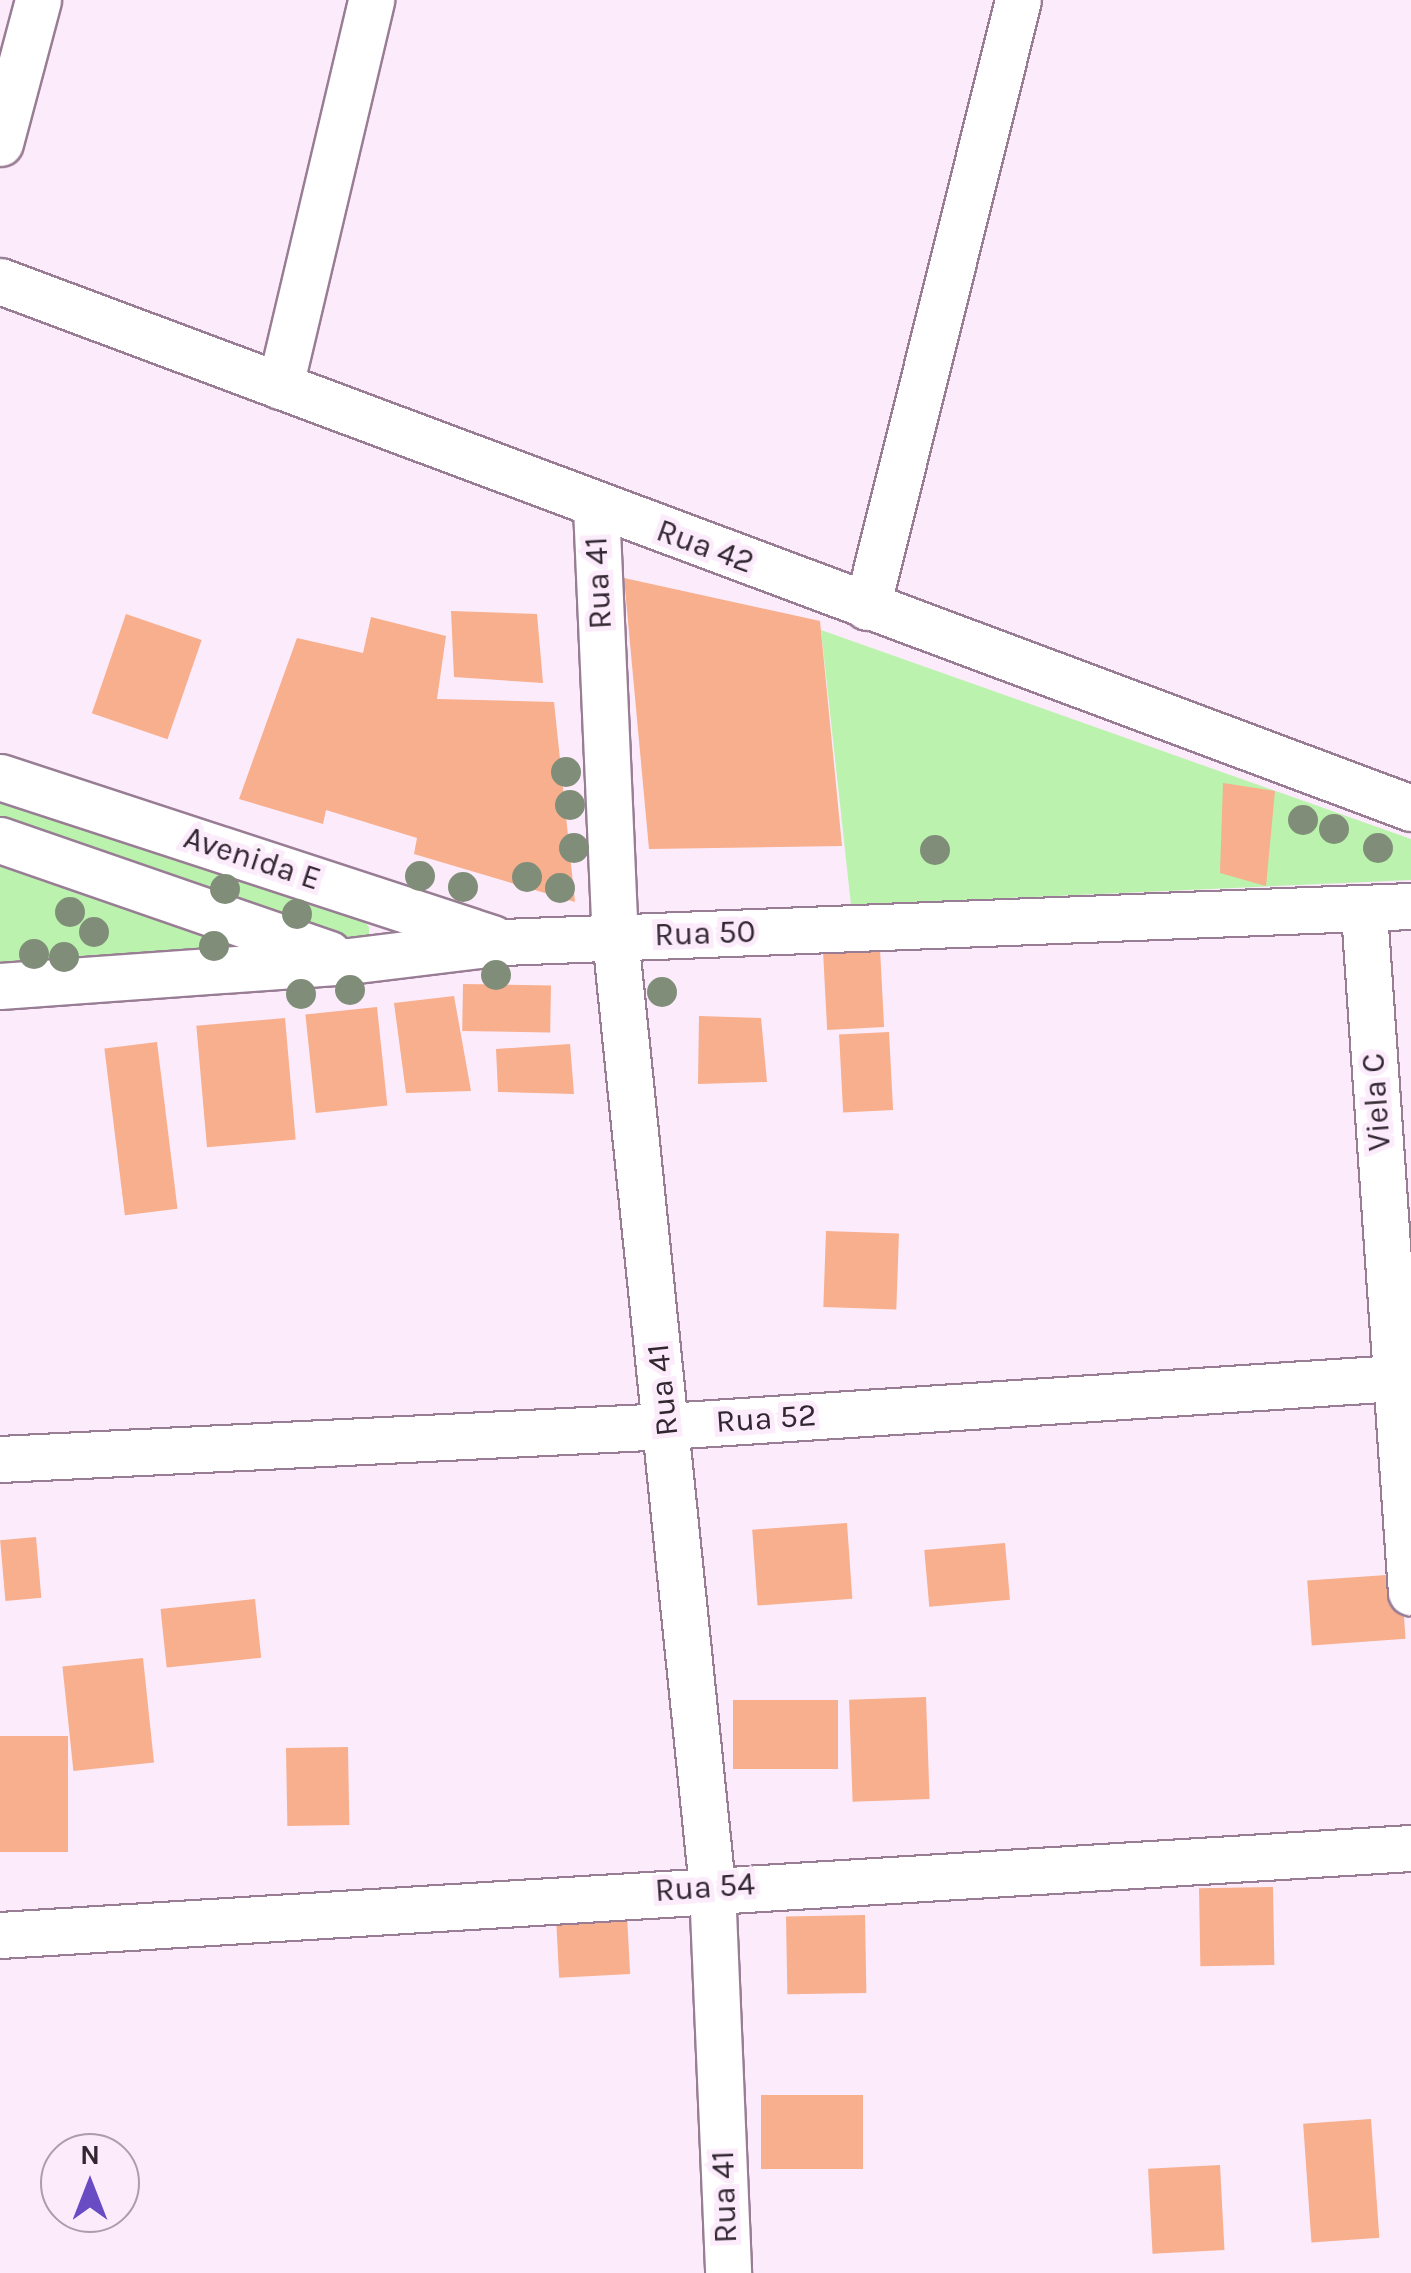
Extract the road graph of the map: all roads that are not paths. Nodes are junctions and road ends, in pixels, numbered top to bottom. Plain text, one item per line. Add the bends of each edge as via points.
1 (38, 0) edge
2 (371, 0) edge
3 (1018, 0) edge
4 (0, 143) edge
5 (0, 281) edge
6 (280, 386) junction
7 (596, 507) junction
8 (867, 607) junction
9 (0, 777) edge
10 (1411, 808) edge
11 (0, 840) edge
12 (1411, 906) edge
13 (1364, 912) junction
14 (615, 937) junction
15 (503, 942) junction
16 (350, 962) junction
17 (0, 986) edge
18 (1404, 1378) edge
19 (667, 1426) junction
20 (0, 1459) edge
21 (1411, 1592) edge
22 (1411, 1848) edge
23 (712, 1887) junction
24 (0, 1935) edge
25 (728, 2273) edge

1 - 4 street
2 - 6 street
3 - 8 street
5 - 6 street, Rua 42
6 - 7 street, Rua 42
7 - 8 street, Rua 42
7 - 14 street, Rua 41
8 - 10 street, Rua 42
9 - 15 street, Avenida E
11 - 16 street, Avenida E
12 - 13 street, Rua 50
13 - 14 street, Rua 50
13 - 18 street, Viela C
14 - 15 street, Rua 50
14 - 19 street, Rua 41
15 - 16 street, Rua 50
16 - 17 street, Rua 50
18 - 19 street, Rua 52
18 - 21 street, Viela C
19 - 20 street, Rua 52
19 - 23 street, Rua 41
22 - 23 street, Rua 54
23 - 24 street, Rua 54
23 - 25 street, Rua 41

